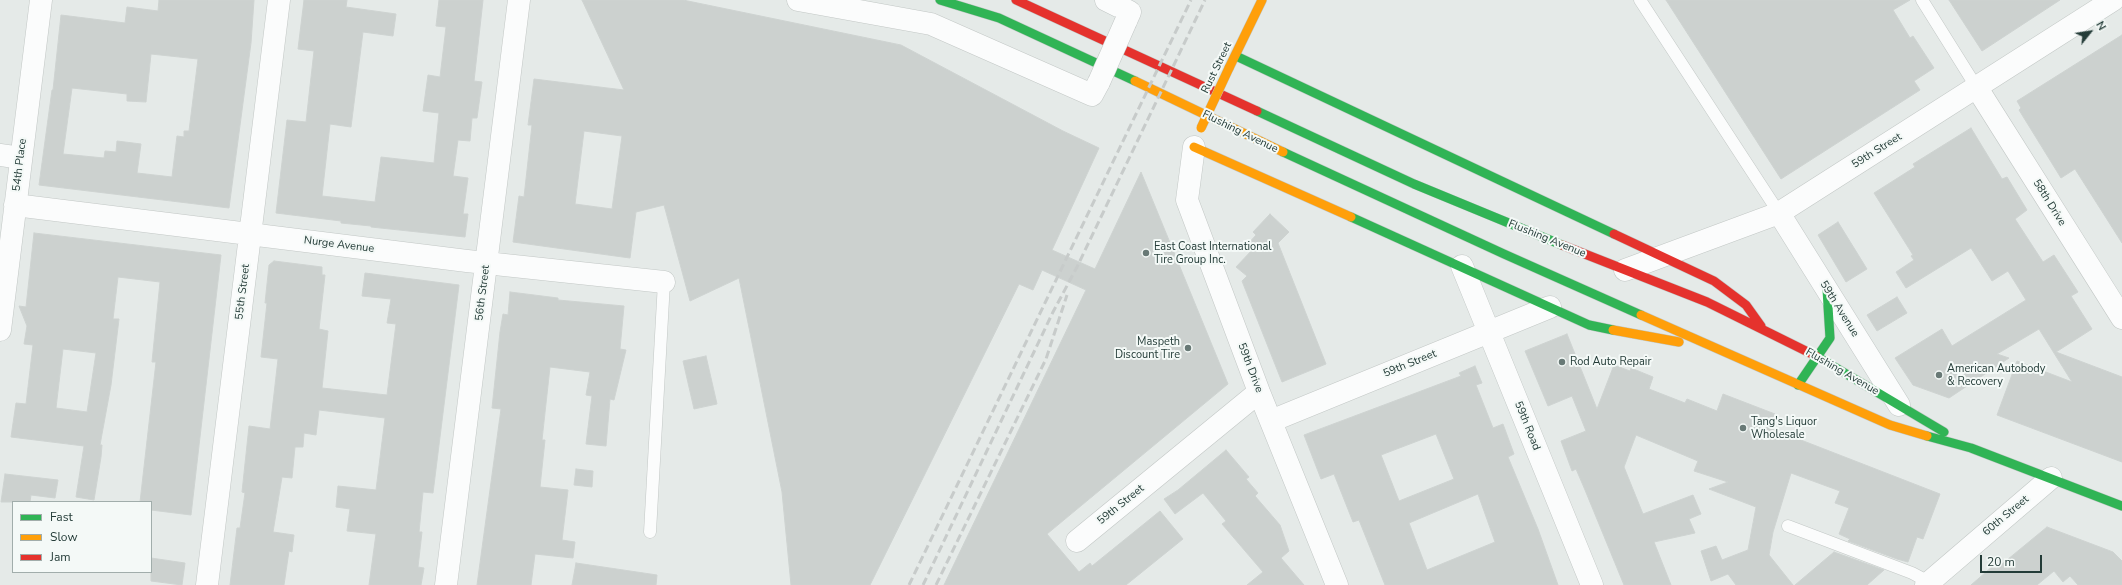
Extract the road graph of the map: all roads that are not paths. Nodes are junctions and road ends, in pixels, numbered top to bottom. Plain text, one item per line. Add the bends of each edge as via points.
1 (41, 0) edge
2 (279, 0) edge
3 (519, 0) edge
4 (798, 0) edge
5 (940, 0) edge
6 (1016, 0) edge
7 (1106, 0) edge
8 (1262, 0) edge
9 (1640, 0) edge
10 (1922, 0) edge
11 (2113, 0) edge
12 (1236, 56) junction
13 (1977, 88) junction
14 (1198, 138) junction
15 (0, 155) edge
16 (21, 158) junction
17 (15, 205) junction
18 (1779, 213) junction
19 (250, 234) junction
20 (1662, 256) junction
21 (486, 264) junction
22 (1462, 266) junction
23 (1625, 270) junction
24 (664, 282) joint
25 (1828, 290) junction
26 (1550, 307) junction
27 (2122, 318) edge
28 (0, 330) edge
29 (1764, 330) junction
30 (1488, 333) junction
31 (1717, 350) junction
32 (1817, 356) junction
33 (1798, 385) junction
34 (1259, 392) junction
35 (1899, 405) junction
36 (1270, 421) junction
37 (1971, 448) junction
38 (2050, 478) junction
39 (2122, 506) edge
40 (1788, 526) dead end
41 (650, 532) dead end
42 (1077, 541) dead end
43 (1927, 584) edge
44 (207, 585) edge
45 (446, 585) edge
46 (1336, 585) edge
47 (1592, 585) edge

1 - 16 street, 54th Place
2 - 19 street, 55th Street
3 - 21 street, 56th Street
4 - 7 street, bridge via 931,24 1092,95 1130,12
5 - 31 main road, Flushing Avenue via 999,18 1085,56 1250,137
6 - 23 main road, Flushing Avenue via 1414,184
8 - 12 main road, Rust Street
9 - 18 lane
10 - 13 lane
11 - 13 street, 59th Street
12 - 14 main road, Rust Street, bridge
12 - 20 main road
13 - 18 street, 59th Street
13 - 27 street, 58th Drive
14 - 22 main road
14 - 34 street, 59th Drive via 1187,200
15 - 16 street
16 - 17 street, 54th Place
17 - 19 street, Nurge Avenue
17 - 28 street, 54th Place
18 - 20 street, 59th Street
18 - 25 street, 59th Avenue
19 - 21 street, Nurge Avenue
19 - 44 street, 55th Street
20 - 23 street, 59th Street
20 - 29 main road via 1714,281 1731,293 1746,305
21 - 24 street, Nurge Avenue
21 - 45 street, 56th Street
22 - 26 main road
22 - 30 street, 59th Road
23 - 29 main road, Flushing Avenue via 1707,302
24 - 41 lane
25 - 32 main road via 1830,338
25 - 35 street, 59th Avenue
26 - 30 street, 59th Street
26 - 31 main road via 1589,325
29 - 32 main road, Flushing Avenue
30 - 36 street, 59th Street
30 - 47 street, 59th Road
31 - 33 main road, Flushing Avenue
32 - 33 main road
32 - 35 main road, Flushing Avenue
33 - 37 main road, Flushing Avenue via 1890,425
34 - 36 street, 59th Drive
34 - 42 street, 59th Street
35 - 37 main road, Flushing Avenue
36 - 46 street, 59th Drive
37 - 38 main road, Flushing Avenue
38 - 39 main road, Flushing Avenue
38 - 43 street, 60th Street
40 - 43 lane via 1912,573

